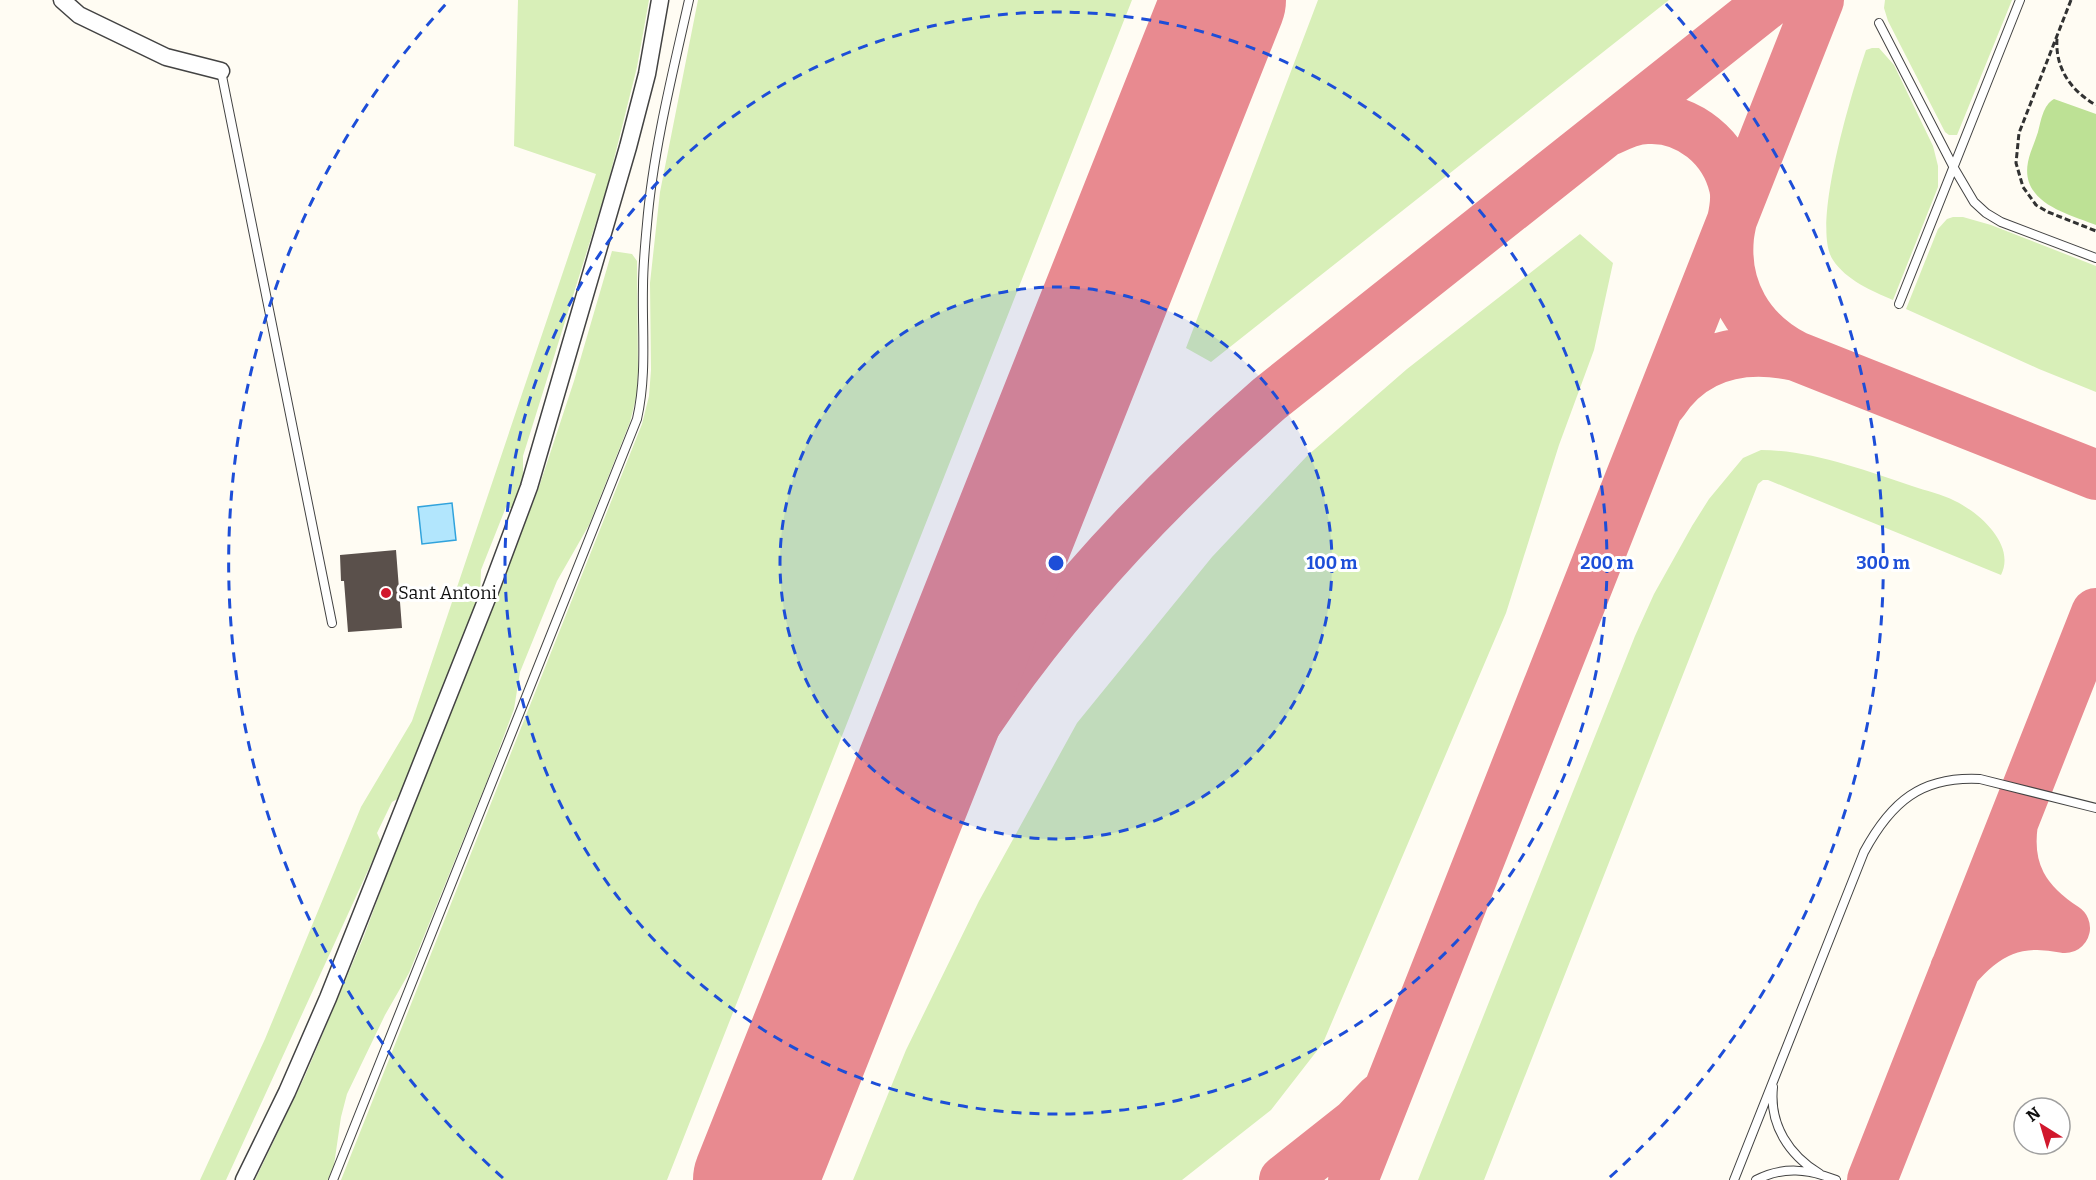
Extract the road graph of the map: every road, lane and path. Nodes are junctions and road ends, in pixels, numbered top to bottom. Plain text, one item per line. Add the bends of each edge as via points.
1 (62, 0) edge
2 (660, 0) edge
3 (689, 0) edge
4 (2020, 0) edge
5 (2071, 0) edge
6 (1880, 23) dead end
7 (2058, 35) junction
8 (221, 71) joint
9 (2096, 105) edge
10 (1954, 168) junction
11 (2096, 231) edge
12 (2096, 258) edge
13 (1899, 304) dead end
14 (332, 623) dead end
15 (2096, 808) edge
16 (1773, 1081) junction
17 (1820, 1174) junction
18 (244, 1180) edge
19 (333, 1180) edge
20 (1734, 1180) edge
21 (1756, 1180) edge
22 (1836, 1180) edge

1 - 8 street via 79,15 166,57
2 - 18 street via 647,74 628,147 529,488 328,998
3 - 19 lane via 647,220 644,381 637,419
4 - 10 lane
5 - 7 path
6 - 10 lane
7 - 9 path via 2058,55 2065,77 2077,93
7 - 11 path via 2019,133 2018,171 2026,194 2036,205
8 - 14 lane
10 - 12 lane via 1974,202 1986,213
10 - 13 lane
15 - 16 lane via 1965,778 1938,783 1901,802 1880,824 1864,852
16 - 17 lane via 1772,1102 1781,1135 1800,1160
16 - 20 lane
17 - 21 lane via 1786,1171
17 - 22 lane

